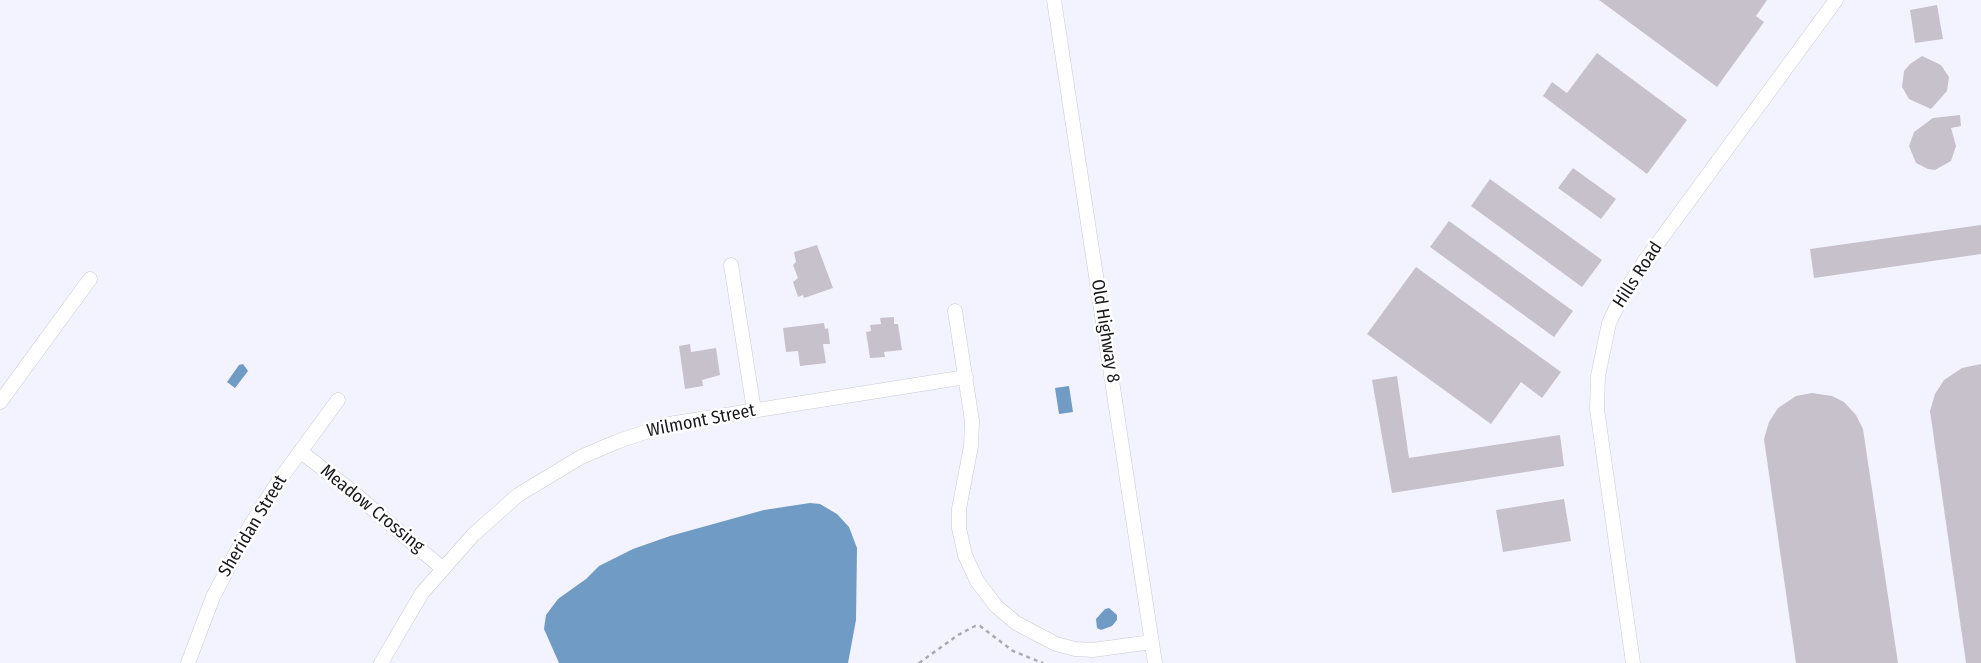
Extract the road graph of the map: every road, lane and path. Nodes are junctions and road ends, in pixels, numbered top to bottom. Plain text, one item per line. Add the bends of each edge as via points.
1 (1054, 0) edge
2 (1836, 0) edge
3 (731, 265) dead end
4 (90, 279) dead end
5 (956, 311) dead end
6 (966, 377) junction
7 (338, 400) dead end
8 (0, 402) edge
9 (754, 410) junction
10 (300, 452) junction
11 (442, 568) junction
12 (1152, 642) junction
13 (188, 663) edge
14 (381, 663) edge
15 (919, 663) edge
16 (1042, 663) edge
17 (1155, 663) edge
18 (1633, 663) edge

1 - 12 street, Old Highway 8
2 - 18 street, Hills Road via 1644,262 1609,323 1598,376 1597,410
3 - 9 street
4 - 8 street
5 - 6 street
6 - 9 street, Wilmont Street
6 - 12 street via 972,433 960,496 959,522 965,556 977,582 996,606 1016,623 1056,644 1093,650
7 - 10 street, Sheridan Street
9 - 11 street, Wilmont Street via 652,429 576,460 511,501
10 - 11 street, Meadow Crossing
10 - 13 street, Sheridan Street via 266,500 231,559
11 - 14 street, Wilmont Street via 409,612
12 - 17 street, Old Highway 8
15 - 16 path via 958,635 980,626 1013,651

